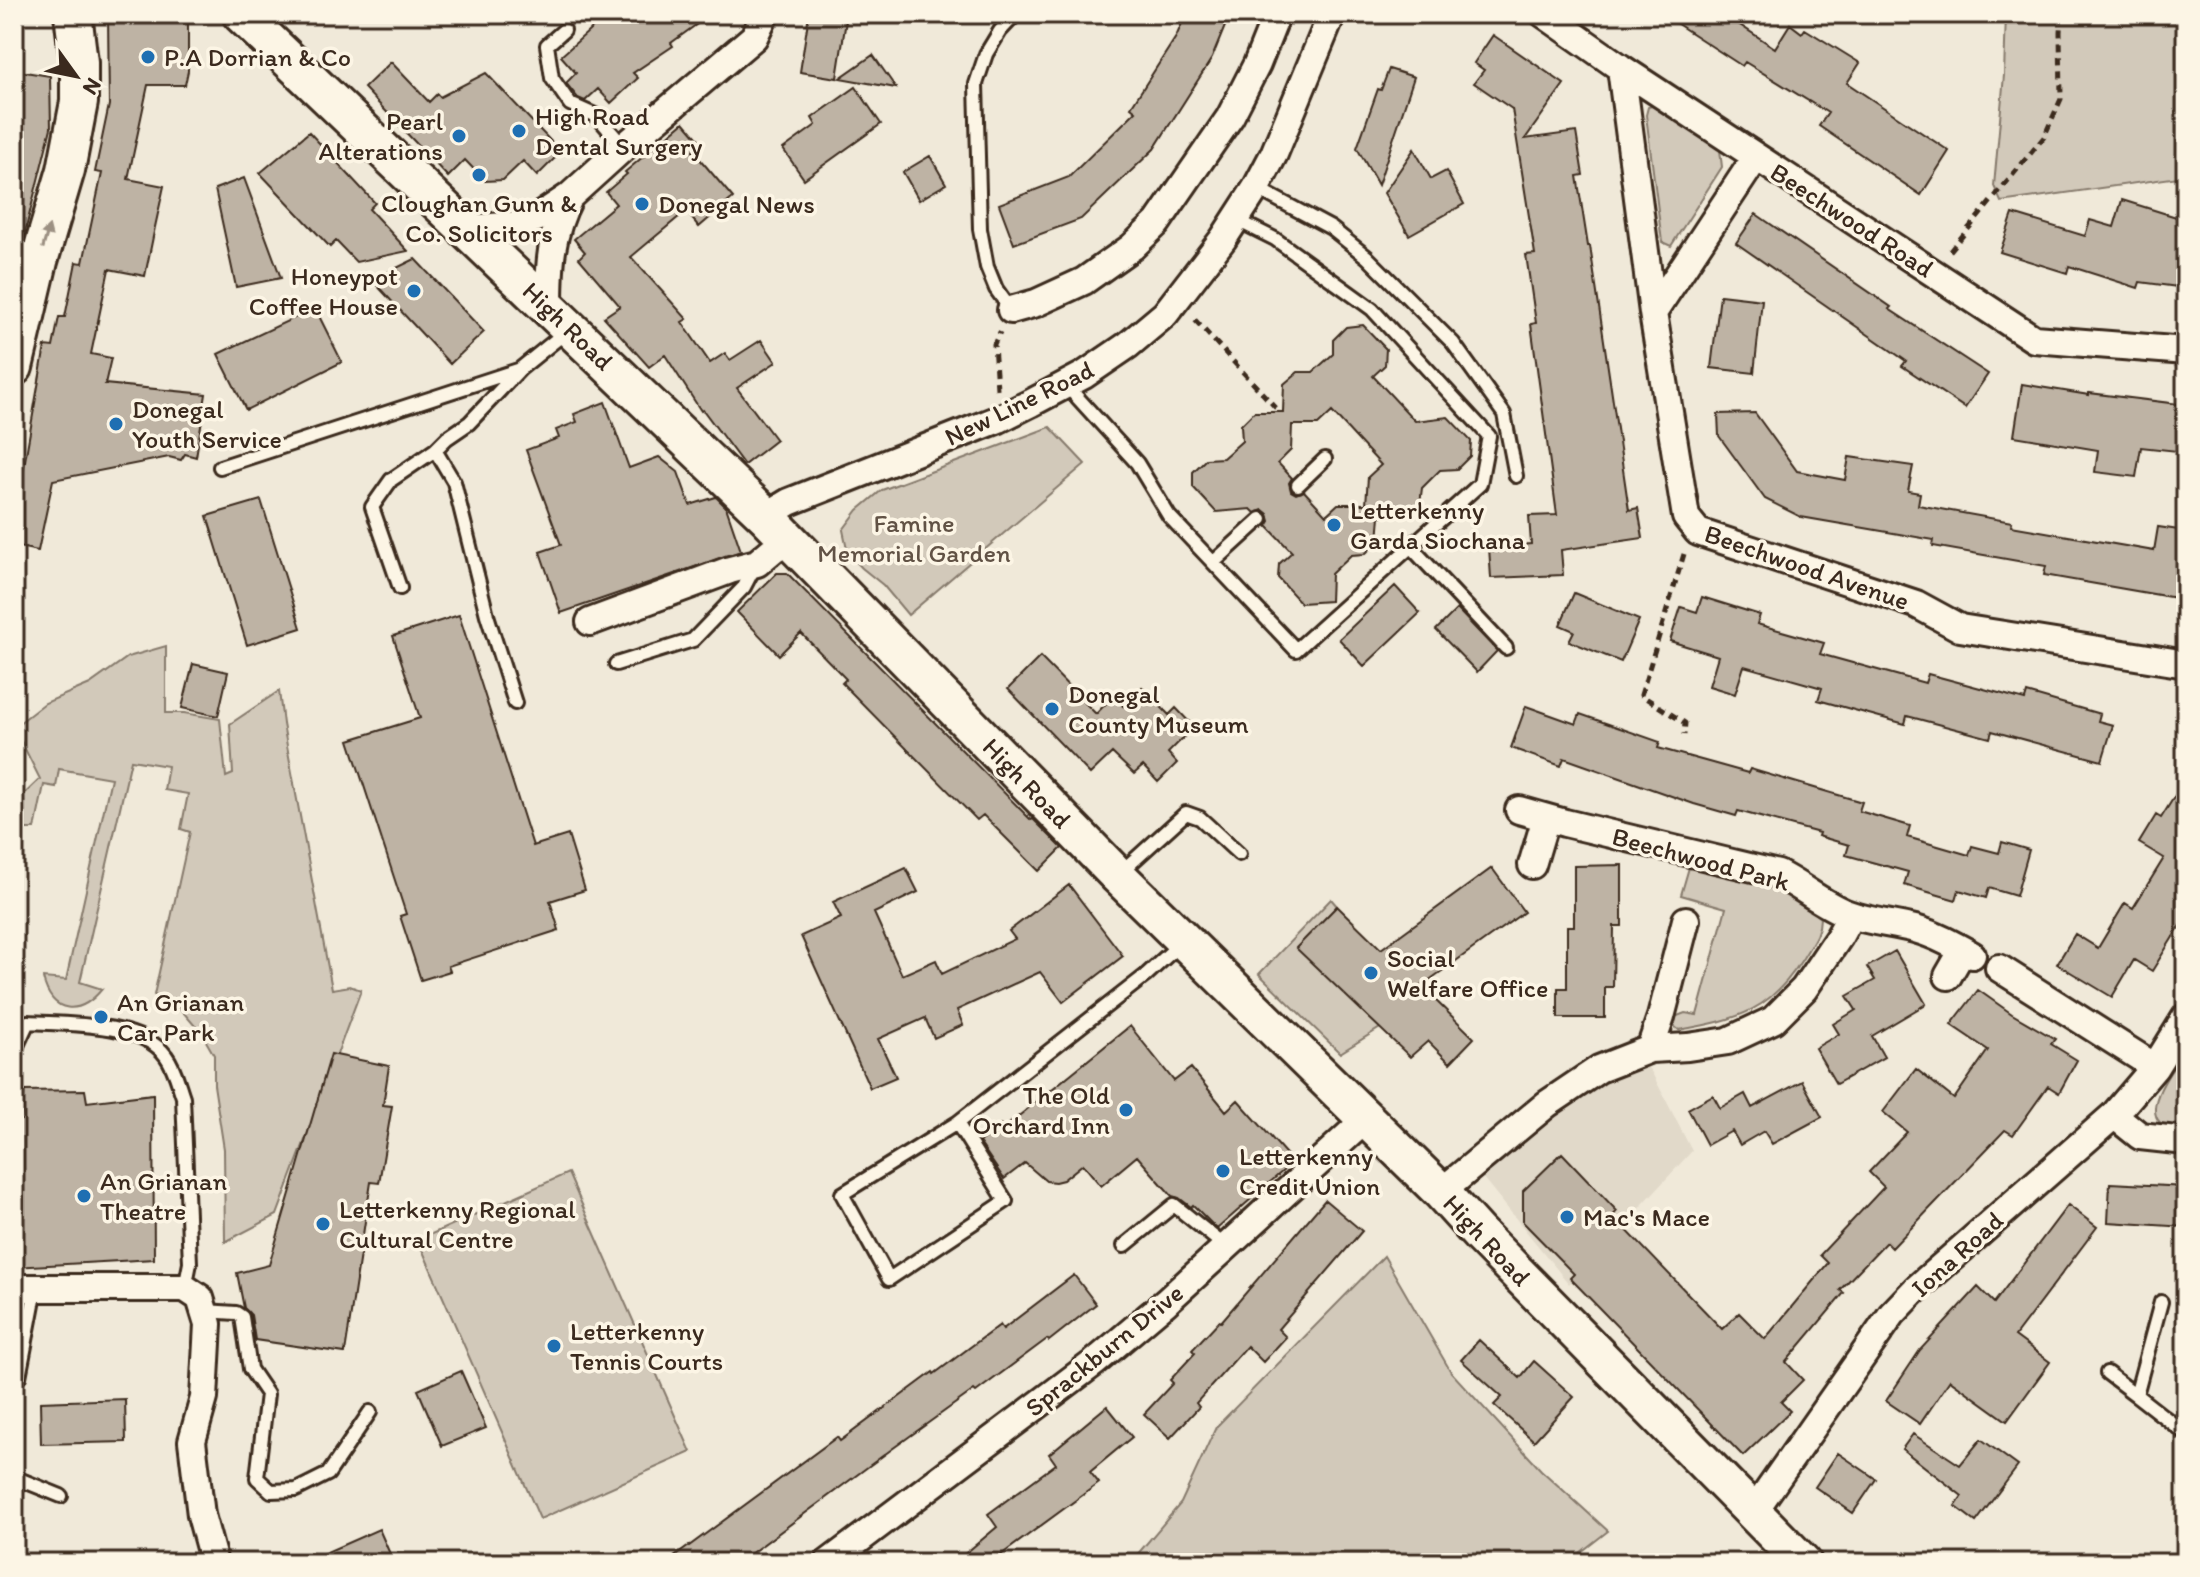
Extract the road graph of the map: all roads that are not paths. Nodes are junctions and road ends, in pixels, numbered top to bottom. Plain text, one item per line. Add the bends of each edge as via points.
1 (73, 14) edge
2 (241, 14) edge
3 (765, 14) edge
4 (1016, 14) edge
5 (1277, 14) edge
6 (1332, 14) edge
7 (1544, 14) edge
8 (564, 30) dead end
9 (1621, 68) junction
10 (624, 147) junction
11 (1756, 157) junction
12 (1256, 188) junction
13 (570, 196) junction
14 (1237, 220) junction
15 (467, 229) junction
16 (1011, 310) joint
17 (1653, 313) junction
18 (559, 318) junction
19 (2186, 351) edge
20 (14, 367) edge
21 (520, 369) junction
22 (1066, 385) junction
23 (435, 450) junction
24 (1325, 459) dead end
25 (220, 467) dead end
26 (1516, 476) dead end
27 (1298, 485) dead end
28 (1261, 519) dead end
29 (777, 527) junction
30 (1411, 547) junction
31 (1214, 562) junction
32 (757, 563) junction
33 (400, 588) dead end
34 (590, 622) dead end
35 (1506, 648) dead end
36 (616, 664) dead end
37 (2186, 664) edge
38 (515, 703) dead end
39 (1519, 810) dead end
40 (1546, 818) junction
41 (1239, 854) dead end
42 (1532, 865) dead end
43 (1118, 876) junction
44 (1851, 915) junction
45 (1686, 920) dead end
46 (1184, 941) junction
47 (1999, 968) dead end
48 (1948, 976) dead end
49 (2186, 1017) edge
50 (1650, 1049) junction
51 (14, 1052) edge
52 (2155, 1067) junction
53 (2114, 1115) junction
54 (1366, 1119) junction
55 (957, 1123) junction
56 (2186, 1141) edge
57 (1441, 1192) junction
58 (1124, 1246) dead end
59 (1226, 1247) junction
60 (25, 1288) edge
61 (185, 1288) junction
62 (2161, 1302) dead end
63 (205, 1311) junction
64 (2107, 1373) dead end
65 (19, 1377) dead end
66 (2136, 1395) junction
67 (370, 1412) dead end
68 (2186, 1434) edge
69 (14, 1477) edge
70 (61, 1496) dead end
71 (1752, 1514) junction
72 (214, 1563) edge
73 (828, 1563) edge
74 (1803, 1563) edge

20 -> 1 street via 79,102
2 - 15 street, High Road
3 - 10 street via 754,37
4 - 16 lane via 986,54 976,84 980,229 987,267
5 - 16 street via 1230,117 1157,223 1084,281
6 - 12 street, New Line Road
7 - 9 street, Beechwood Road
8 - 10 lane via 547,45 552,78 570,104 597,116
9 - 11 street, Beechwood Road
9 - 17 street, Beechwood Avenue
10 - 13 street
11 - 17 street
11 - 19 street, Beechwood Road via 2034,339
12 - 14 street, New Line Road
12 - 26 lane via 1331,228 1453,343 1504,414
13 - 15 street via 516,225
13 - 18 street via 558,218 550,257
14 - 22 street, New Line Road via 1165,314
14 - 30 lane via 1275,239 1372,309 1489,436 1480,484
15 - 18 street, High Road
17 - 37 street, Beechwood Avenue via 1686,517 1698,532 1916,604 1960,628
18 - 21 lane
18 - 29 street, High Road
21 - 23 lane
21 - 25 lane
22 - 29 street, New Line Road via 999,419 789,502
22 - 31 lane via 1137,463 1169,516
23 - 33 lane via 391,480 372,507
23 - 38 lane via 454,482
24 - 27 lane
28 - 31 lane
29 - 32 street, New Line Road
29 - 43 street, High Road
30 - 31 lane via 1296,650
30 - 35 lane
32 - 34 street
32 - 36 lane via 744,587 693,640
39 - 40 street, Beechwood Park
40 - 42 street
40 - 44 street, Beechwood Park via 1778,874
41 - 43 lane via 1200,818 1186,813
43 - 46 street, High Road
44 - 48 street, Beechwood Park via 1918,930 1968,953
44 - 50 street via 1804,989 1773,1020 1728,1041
45 - 50 street
46 - 54 street, High Road
46 - 55 lane
47 - 52 street
49 - 52 street, Iona Road
50 - 57 street via 1599,1069 1547,1104
51 - 61 lane via 28,1022 100,1025 148,1041 166,1054 183,1097 190,1263
52 - 53 street, Iona Road
53 - 56 street via 2140,1136
53 - 71 street, Iona Road via 1892,1314
54 - 57 street, High Road
54 - 59 street, Sprackburn Drive
55 - 55 lane via 842,1194 889,1279 1006,1201
57 - 71 street, High Road
58 - 59 lane via 1174,1205
59 - 73 street, Sprackburn Drive via 1095,1362
60 - 61 street
60 - 65 lane
61 - 63 street via 200,1298
62 - 66 lane
63 - 67 lane via 242,1317 250,1369 267,1394 257,1478 271,1491 296,1490 328,1474
63 - 72 street via 204,1398 192,1441 201,1515
64 - 66 lane
66 - 68 lane
69 - 70 lane
71 - 74 street, High Road

